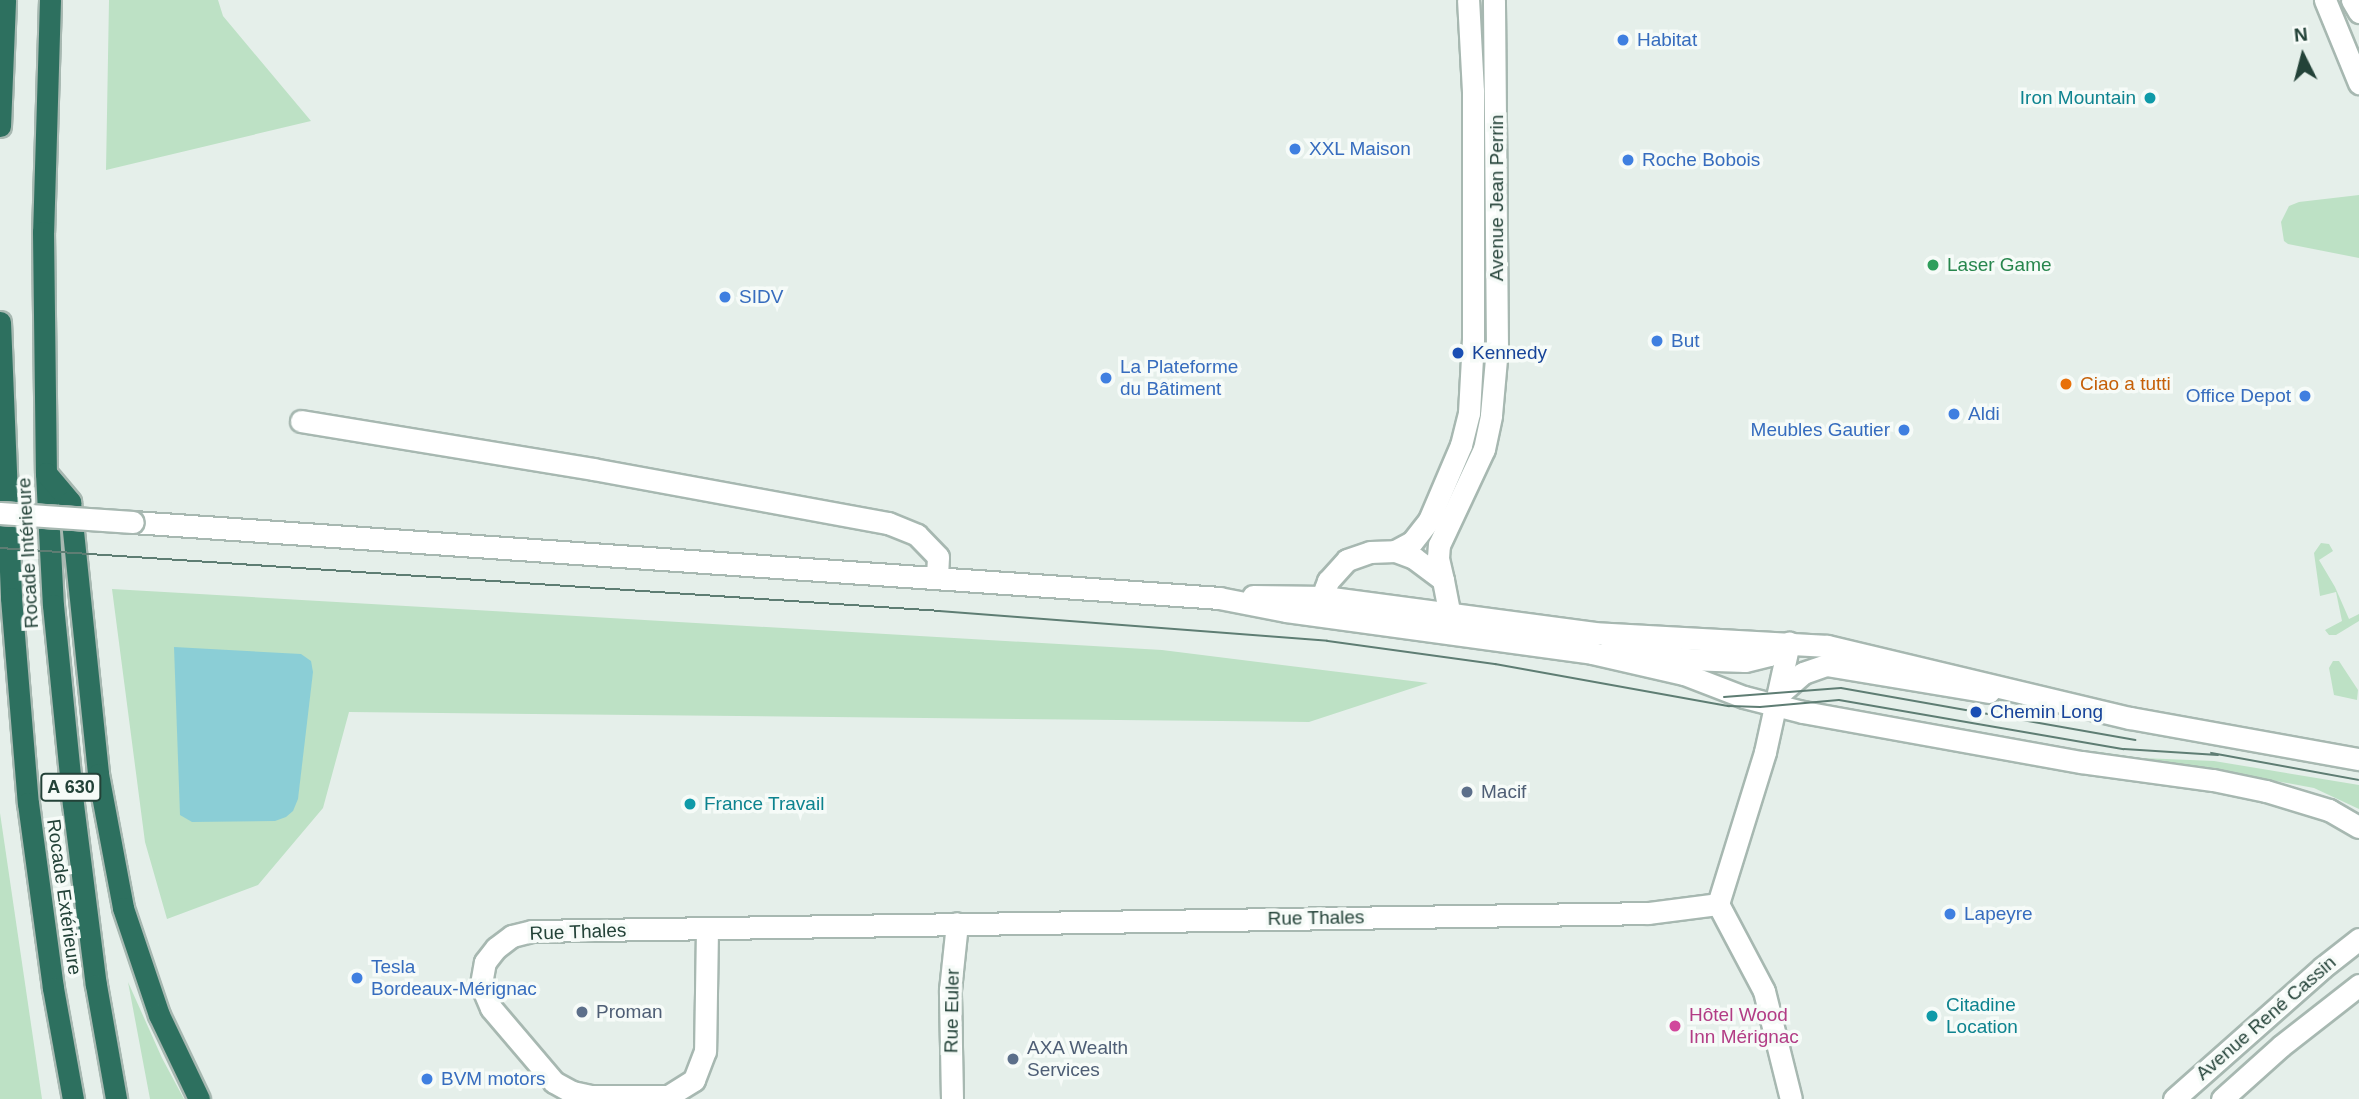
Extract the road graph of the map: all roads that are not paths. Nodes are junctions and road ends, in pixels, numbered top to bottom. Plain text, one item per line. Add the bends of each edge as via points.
1 (5, 0) edge
2 (50, 0) edge
3 (1468, 0) edge
4 (1494, 0) edge
5 (2325, 0) edge
6 (2352, 0) edge
7 (2359, 12) edge
8 (2359, 83) edge
9 (0, 126) edge
10 (0, 322) edge
11 (1469, 402) junction
12 (1492, 406) junction
13 (301, 421) dead end
14 (46, 473) junction
15 (0, 513) edge
16 (1395, 551) junction
17 (937, 576) junction
18 (1443, 580) junction
19 (1325, 597) junction
20 (1219, 598) junction
21 (1449, 611) junction
22 (1343, 619) junction
23 (1416, 628) junction
24 (1788, 643) junction
25 (1592, 653) junction
26 (2047, 696) junction
27 (1778, 700) junction
28 (2359, 759) edge
29 (2359, 827) edge
30 (1717, 904) junction
31 (957, 923) junction
32 (707, 929) junction
33 (2359, 939) edge
34 (2359, 985) edge
35 (73, 1099) edge
36 (116, 1099) edge
37 (199, 1099) edge
38 (951, 1099) edge
39 (1791, 1099) edge
40 (2174, 1099) edge
41 (2222, 1099) edge

1 - 9 highway
2 - 14 highway, Rocade Intérieure / A 630 via 43,232
3 - 11 street, Avenue Jean Perrin via 1473,91
4 - 12 street, Avenue Jean Perrin via 1497,348
5 - 8 street
6 - 7 street
10 - 35 highway, Rocade Extérieure / A 630 via 11,598 28,803
11 - 12 street
11 - 16 street, Avenue Jean Perrin via 1461,445 1429,520 1412,542
12 - 18 street, Avenue Jean Perrin via 1474,474 1440,545
13 - 17 street via 888,523 917,535 938,557
14 - 36 highway, Rocade Intérieure / A 630 via 72,804
14 - 37 highway via 70,502 98,774 123,908 159,1015
15 - 17 street, bridge
16 - 18 street via 1414,558
16 - 19 street via 1370,552 1347,560 1328,581
17 - 20 street
18 - 21 street, Avenue Jean Perrin
19 - 20 street
19 - 21 street
19 - 22 street
20 - 22 street
21 - 23 street via 1432,625
21 - 24 street via 1594,633
22 - 23 street
23 - 25 street
24 - 25 street via 1769,655 1745,661 1640,652
24 - 26 street via 1859,651
24 - 27 street
25 - 27 street
26 - 27 street via 1973,691 1826,665 1803,673
26 - 28 street via 2130,718
27 - 29 street via 2081,762 2213,780 2312,804
27 - 30 street
30 - 31 street, Rue Thales via 1648,913
30 - 39 street via 1764,991
31 - 32 street, Rue Thales
31 - 38 street, Rue Euler via 950,990
32 - 32 street, Rue Thales via 520,934 490,955 481,984 491,1008 554,1082 592,1096 668,1096 694,1080 705,1051
33 - 40 street, Avenue René Cassin
34 - 41 street, Avenue René Cassin

